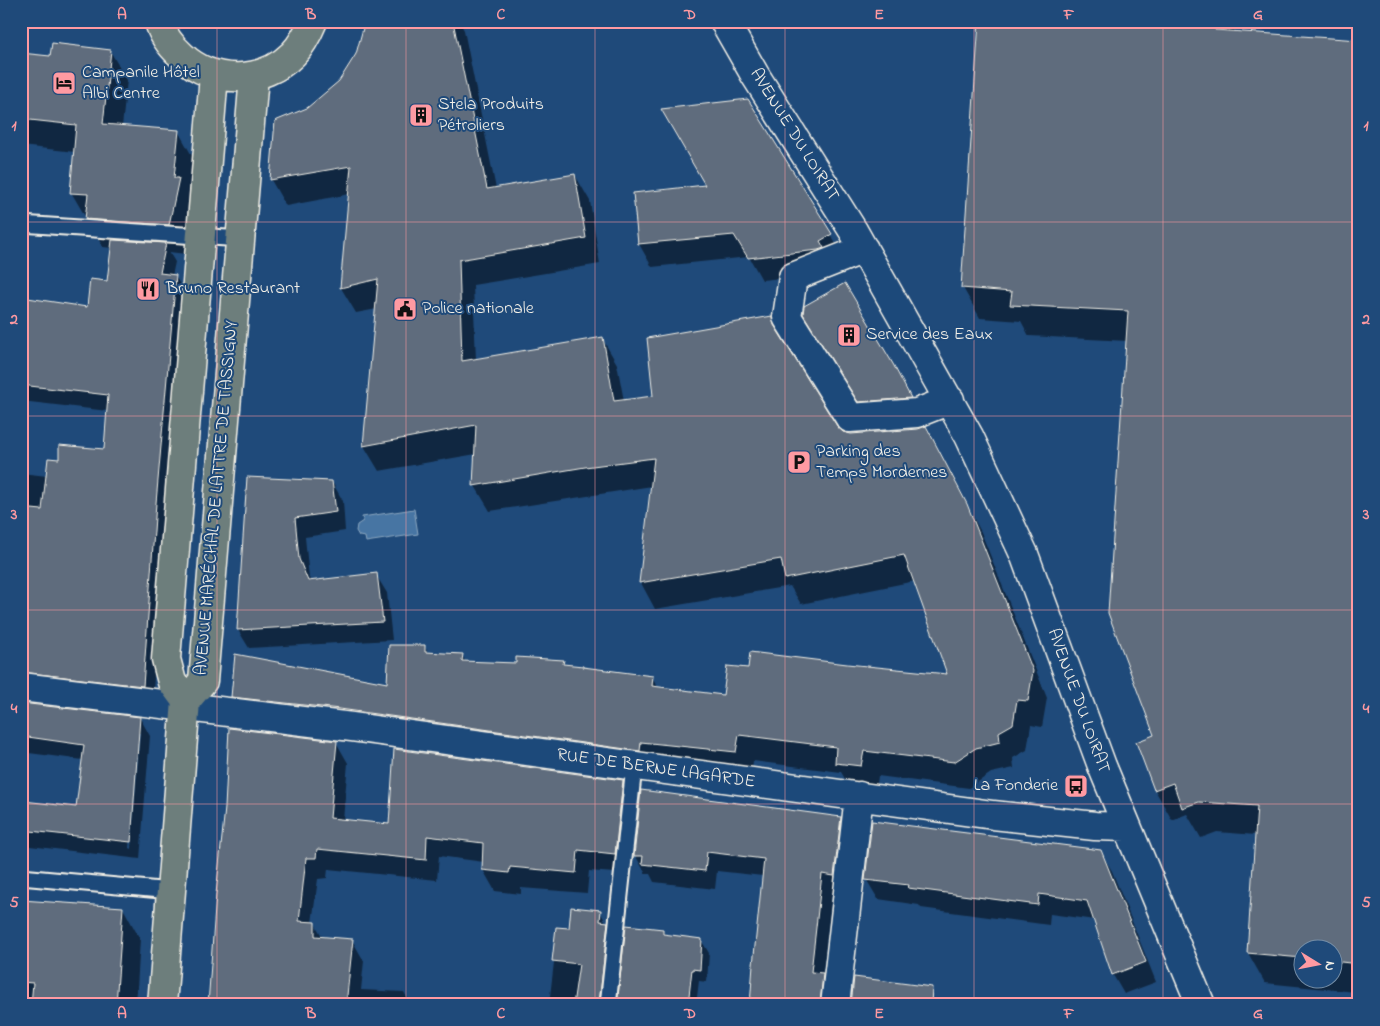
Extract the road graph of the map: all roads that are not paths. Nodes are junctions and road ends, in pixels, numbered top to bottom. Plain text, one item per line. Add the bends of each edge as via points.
1 (159, 21) edge
2 (312, 21) edge
3 (724, 21) edge
4 (214, 75) junction
5 (254, 76) junction
6 (21, 224) edge
7 (200, 236) junction
8 (240, 239) junction
9 (864, 249) junction
10 (950, 400) junction
11 (21, 687) edge
12 (186, 704) junction
13 (634, 766) junction
14 (859, 796) junction
15 (1126, 827) junction
16 (21, 878) edge
17 (171, 891) junction
18 (162, 1005) edge
19 (608, 1005) edge
20 (836, 1005) edge
21 (1201, 1005) edge

1 - 4 main road via 172,46 190,63
2 - 5 main road via 308,35 293,54 274,68
3 - 9 street, AVENUE DU LOIRAT
4 - 5 main road
4 - 7 main road
5 - 8 main road, AVENUE MARÉCHAL DE LATTRE DE TASSIGNY
6 - 7 lane
7 - 8 lane
7 - 12 main road via 166,659 172,682
8 - 12 main road, AVENUE MARÉCHAL DE LATTRE DE TASSIGNY via 203,681
9 - 10 street, AVENUE DU LOIRAT
9 - 10 street via 792,277 787,317 850,418 918,413
10 - 15 street, AVENUE DU LOIRAT via 1024,554
11 - 12 street, RUE DE BERNE LAGARDE
12 - 13 street, RUE DE BERNE LAGARDE
12 - 17 main road
13 - 14 street, RUE DE BERNE LAGARDE
13 - 19 lane
14 - 15 street, RUE DE BERNE LAGARDE via 993,816
14 - 20 street
15 - 21 street, AVENUE DU LOIRAT
16 - 17 lane
17 - 18 main road

